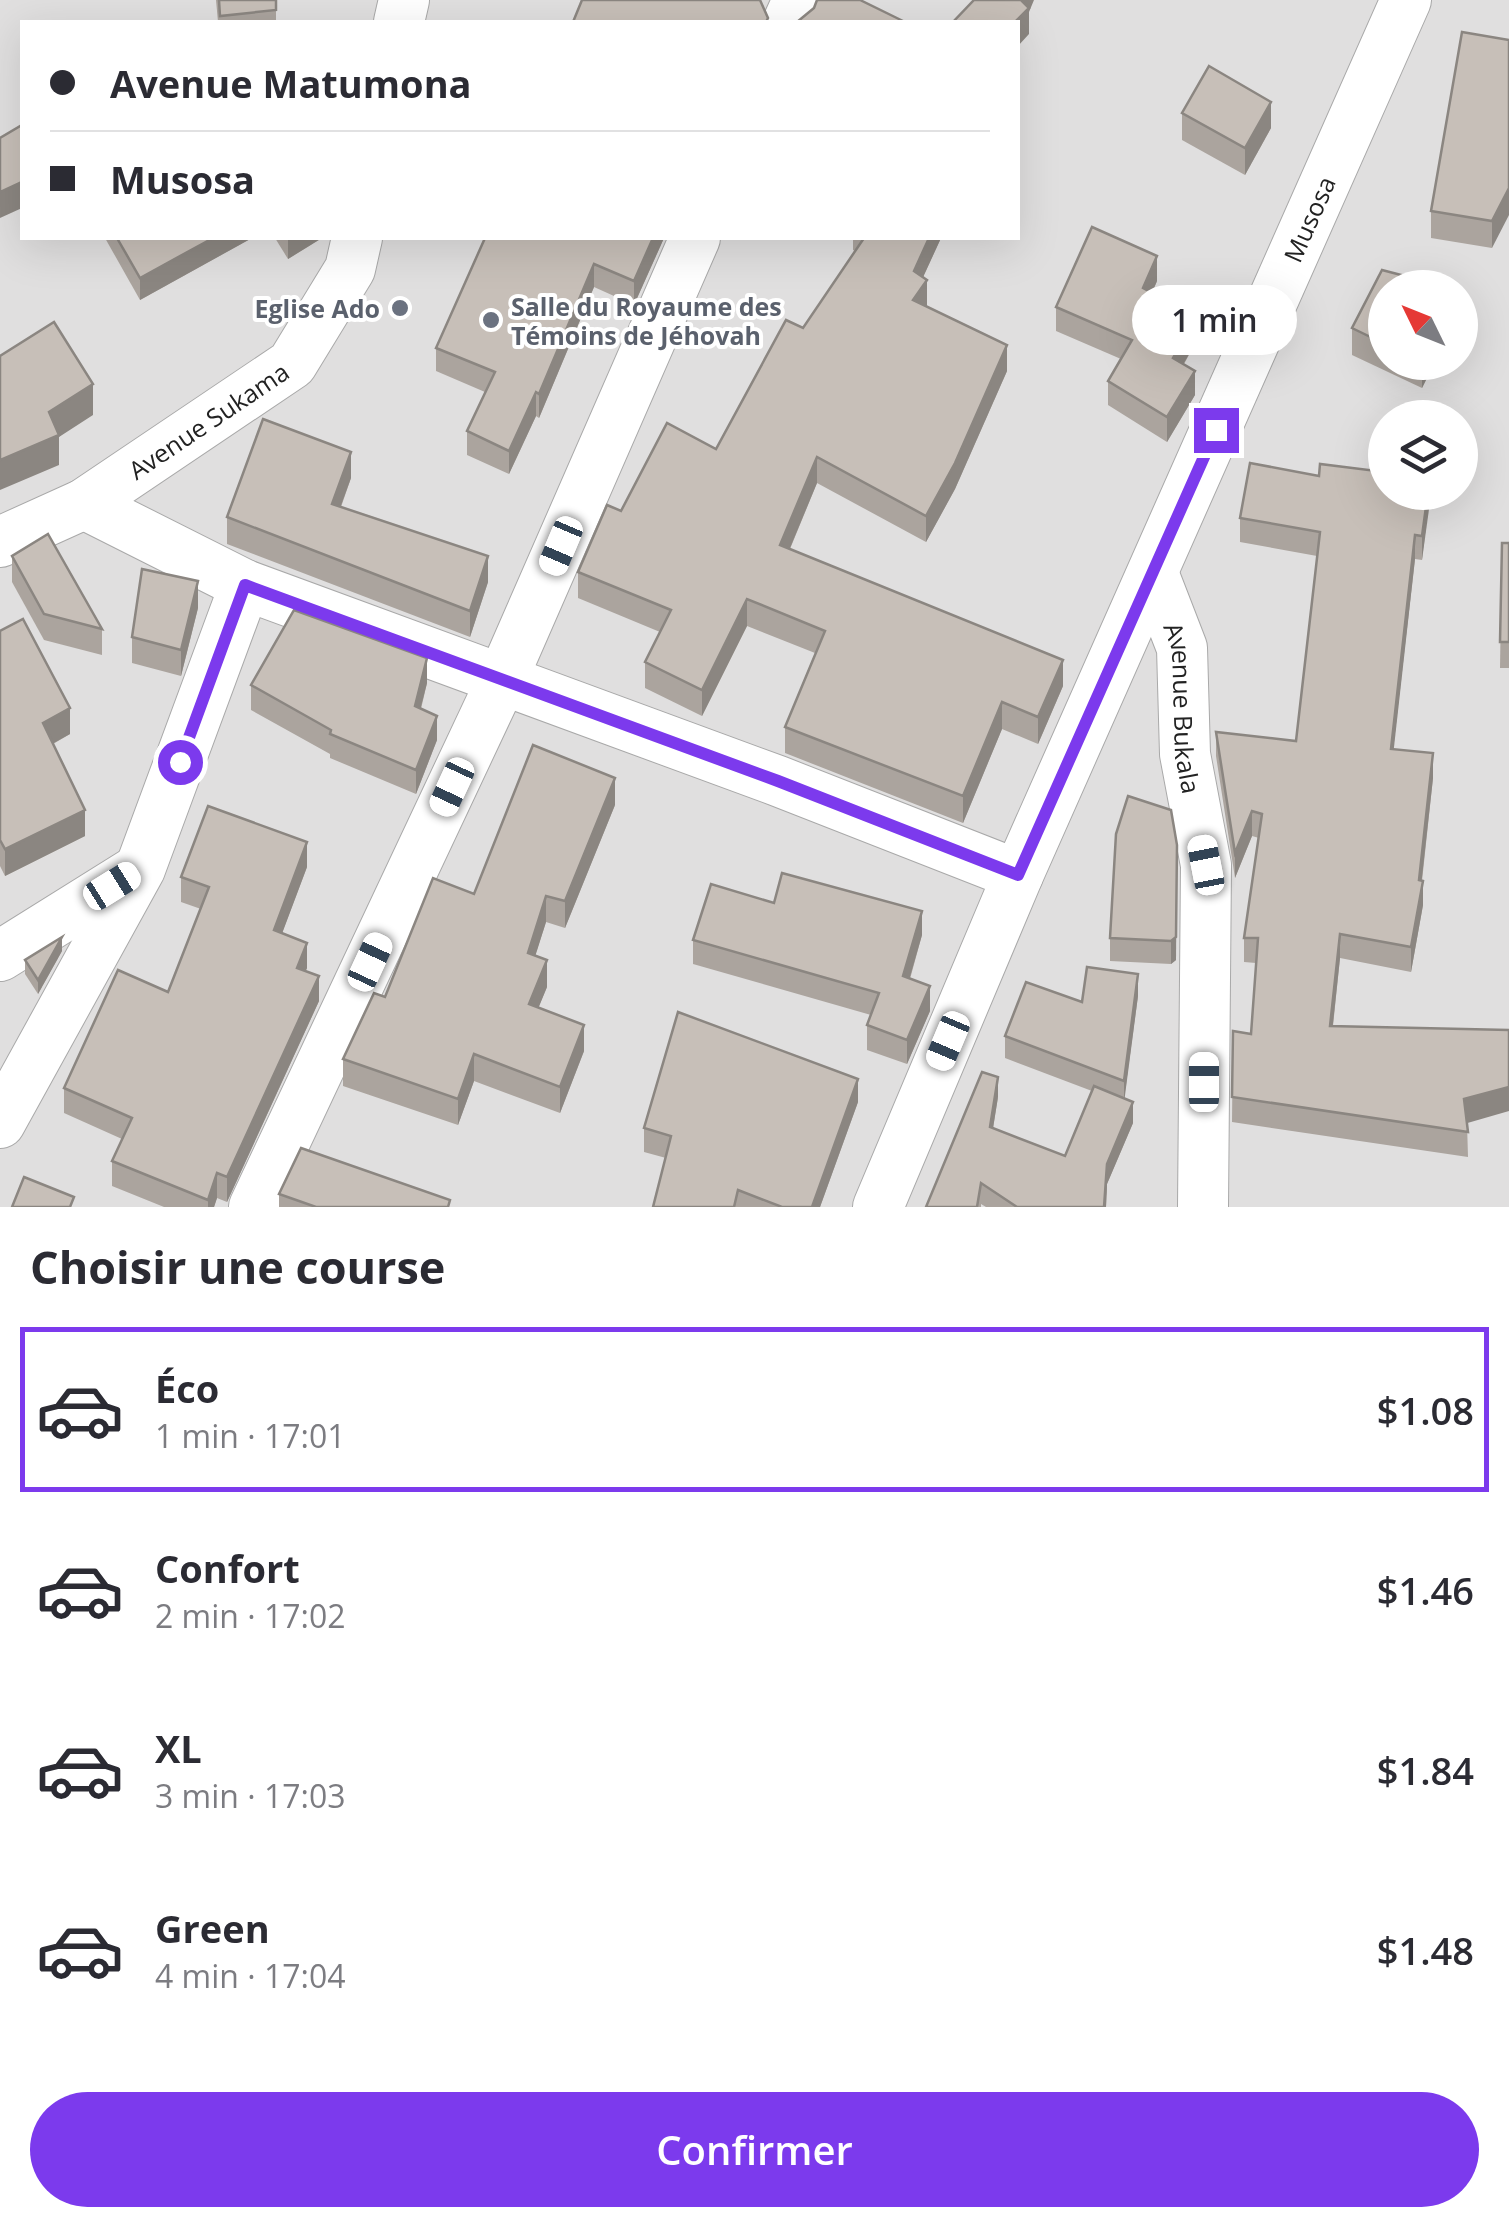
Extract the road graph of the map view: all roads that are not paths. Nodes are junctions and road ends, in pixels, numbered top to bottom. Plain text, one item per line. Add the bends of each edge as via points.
1 (1406, 0) edge
2 (357, 240) edge
3 (693, 240) edge
4 (84, 504) junction
5 (0, 542) edge
6 (1153, 573) junction
7 (245, 585) junction
8 (502, 682) junction
9 (140, 869) junction
10 (1018, 875) junction
11 (0, 956) edge
12 (0, 1124) edge
13 (254, 1207) edge
14 (878, 1207) edge
15 (1203, 1207) edge

1 - 6 street, Musosa
2 - 4 street, Avenue Sukama via 350,269 292,364
3 - 8 street
4 - 5 street, Avenue Sukama
4 - 7 street
6 - 10 street, Musosa
6 - 15 street, Avenue Bukala via 1182,648 1185,754 1206,865
7 - 8 street
7 - 9 street
8 - 10 street
8 - 13 street
9 - 11 street
9 - 12 street
10 - 14 street, Musosa

